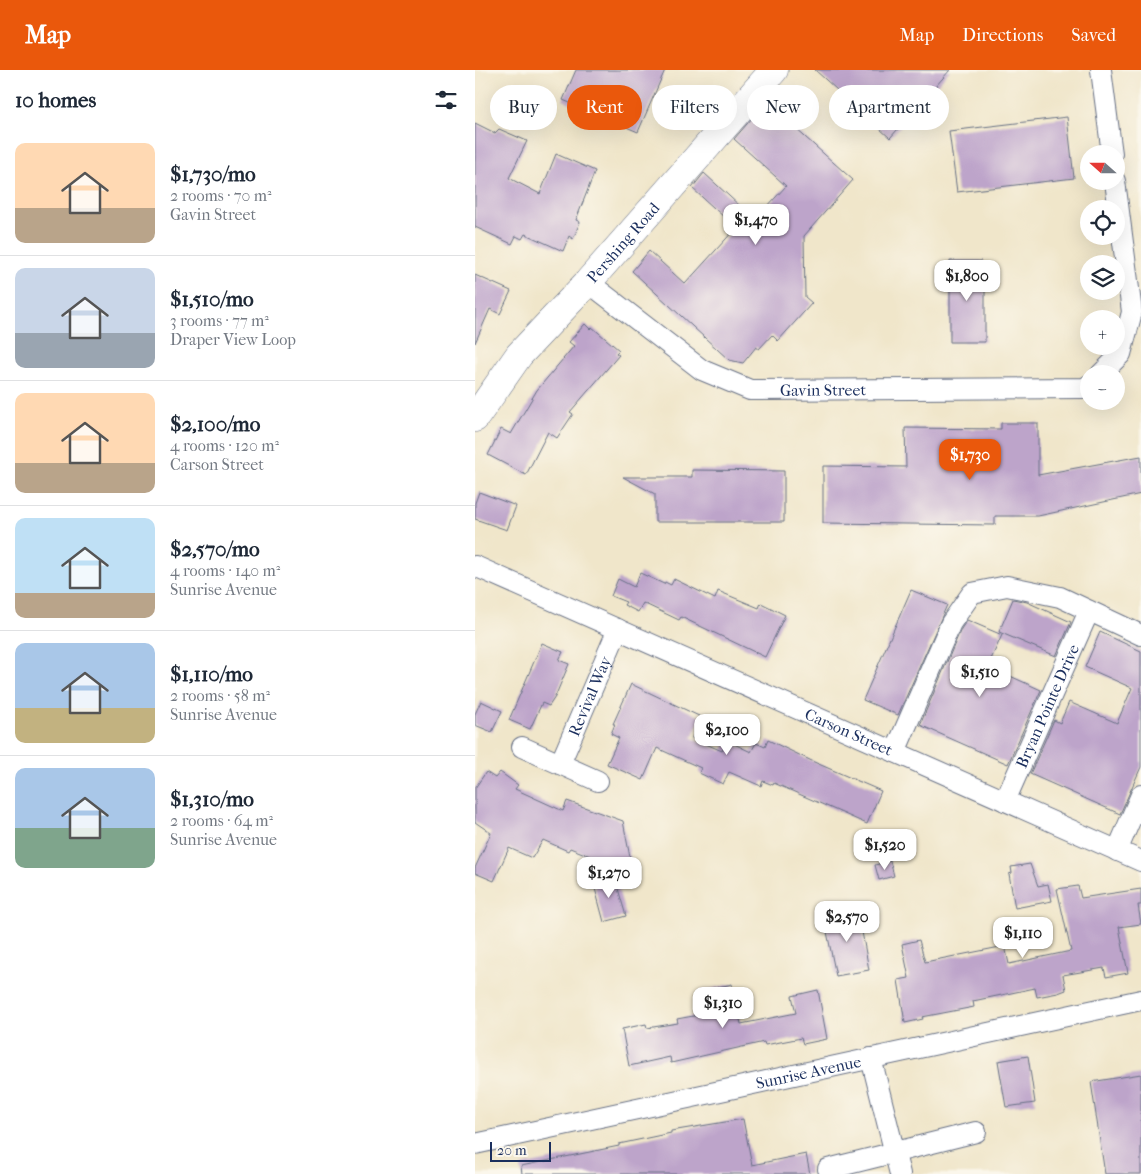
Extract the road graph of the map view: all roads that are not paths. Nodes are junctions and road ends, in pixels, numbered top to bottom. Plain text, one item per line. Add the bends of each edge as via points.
1 (774, 70) edge
2 (1101, 70) edge
3 (1111, 145) edge
4 (1116, 190) edge
5 (589, 282) junction
6 (1110, 365) edge
7 (1080, 388) edge
8 (475, 418) edge
9 (475, 566) edge
10 (1089, 611) junction
11 (618, 629) junction
12 (1141, 635) edge
13 (522, 747) dead end
14 (895, 752) junction
15 (560, 764) junction
16 (598, 781) dead end
17 (1141, 795) edge
18 (1005, 801) junction
19 (1117, 851) junction
20 (1141, 861) edge
21 (1141, 1000) edge
22 (871, 1058) junction
23 (976, 1132) dead end
24 (475, 1144) edge
25 (895, 1152) junction
26 (828, 1169) dead end
27 (900, 1174) edge

1 - 5 street, Pershing Road
2 - 3 street
4 - 6 street via 1132,312 1121,354
5 - 7 street, Gavin Street via 702,370 749,390
5 - 8 street, Pershing Road via 519,355
9 - 11 street, Carson Street
10 - 12 street
10 - 14 street via 1060,597 1007,586 971,593 951,623
10 - 18 street, Bryan Pointe Drive
11 - 14 street, Carson Street
11 - 15 street, Revival Way
13 - 15 street
14 - 18 street, Carson Street
15 - 16 street
17 - 19 street
18 - 19 street, Carson Street
19 - 20 street, Carson Street
21 - 22 street, Sunrise Avenue
22 - 24 street, Sunrise Avenue
22 - 25 street
23 - 25 street
25 - 26 street
25 - 27 street

